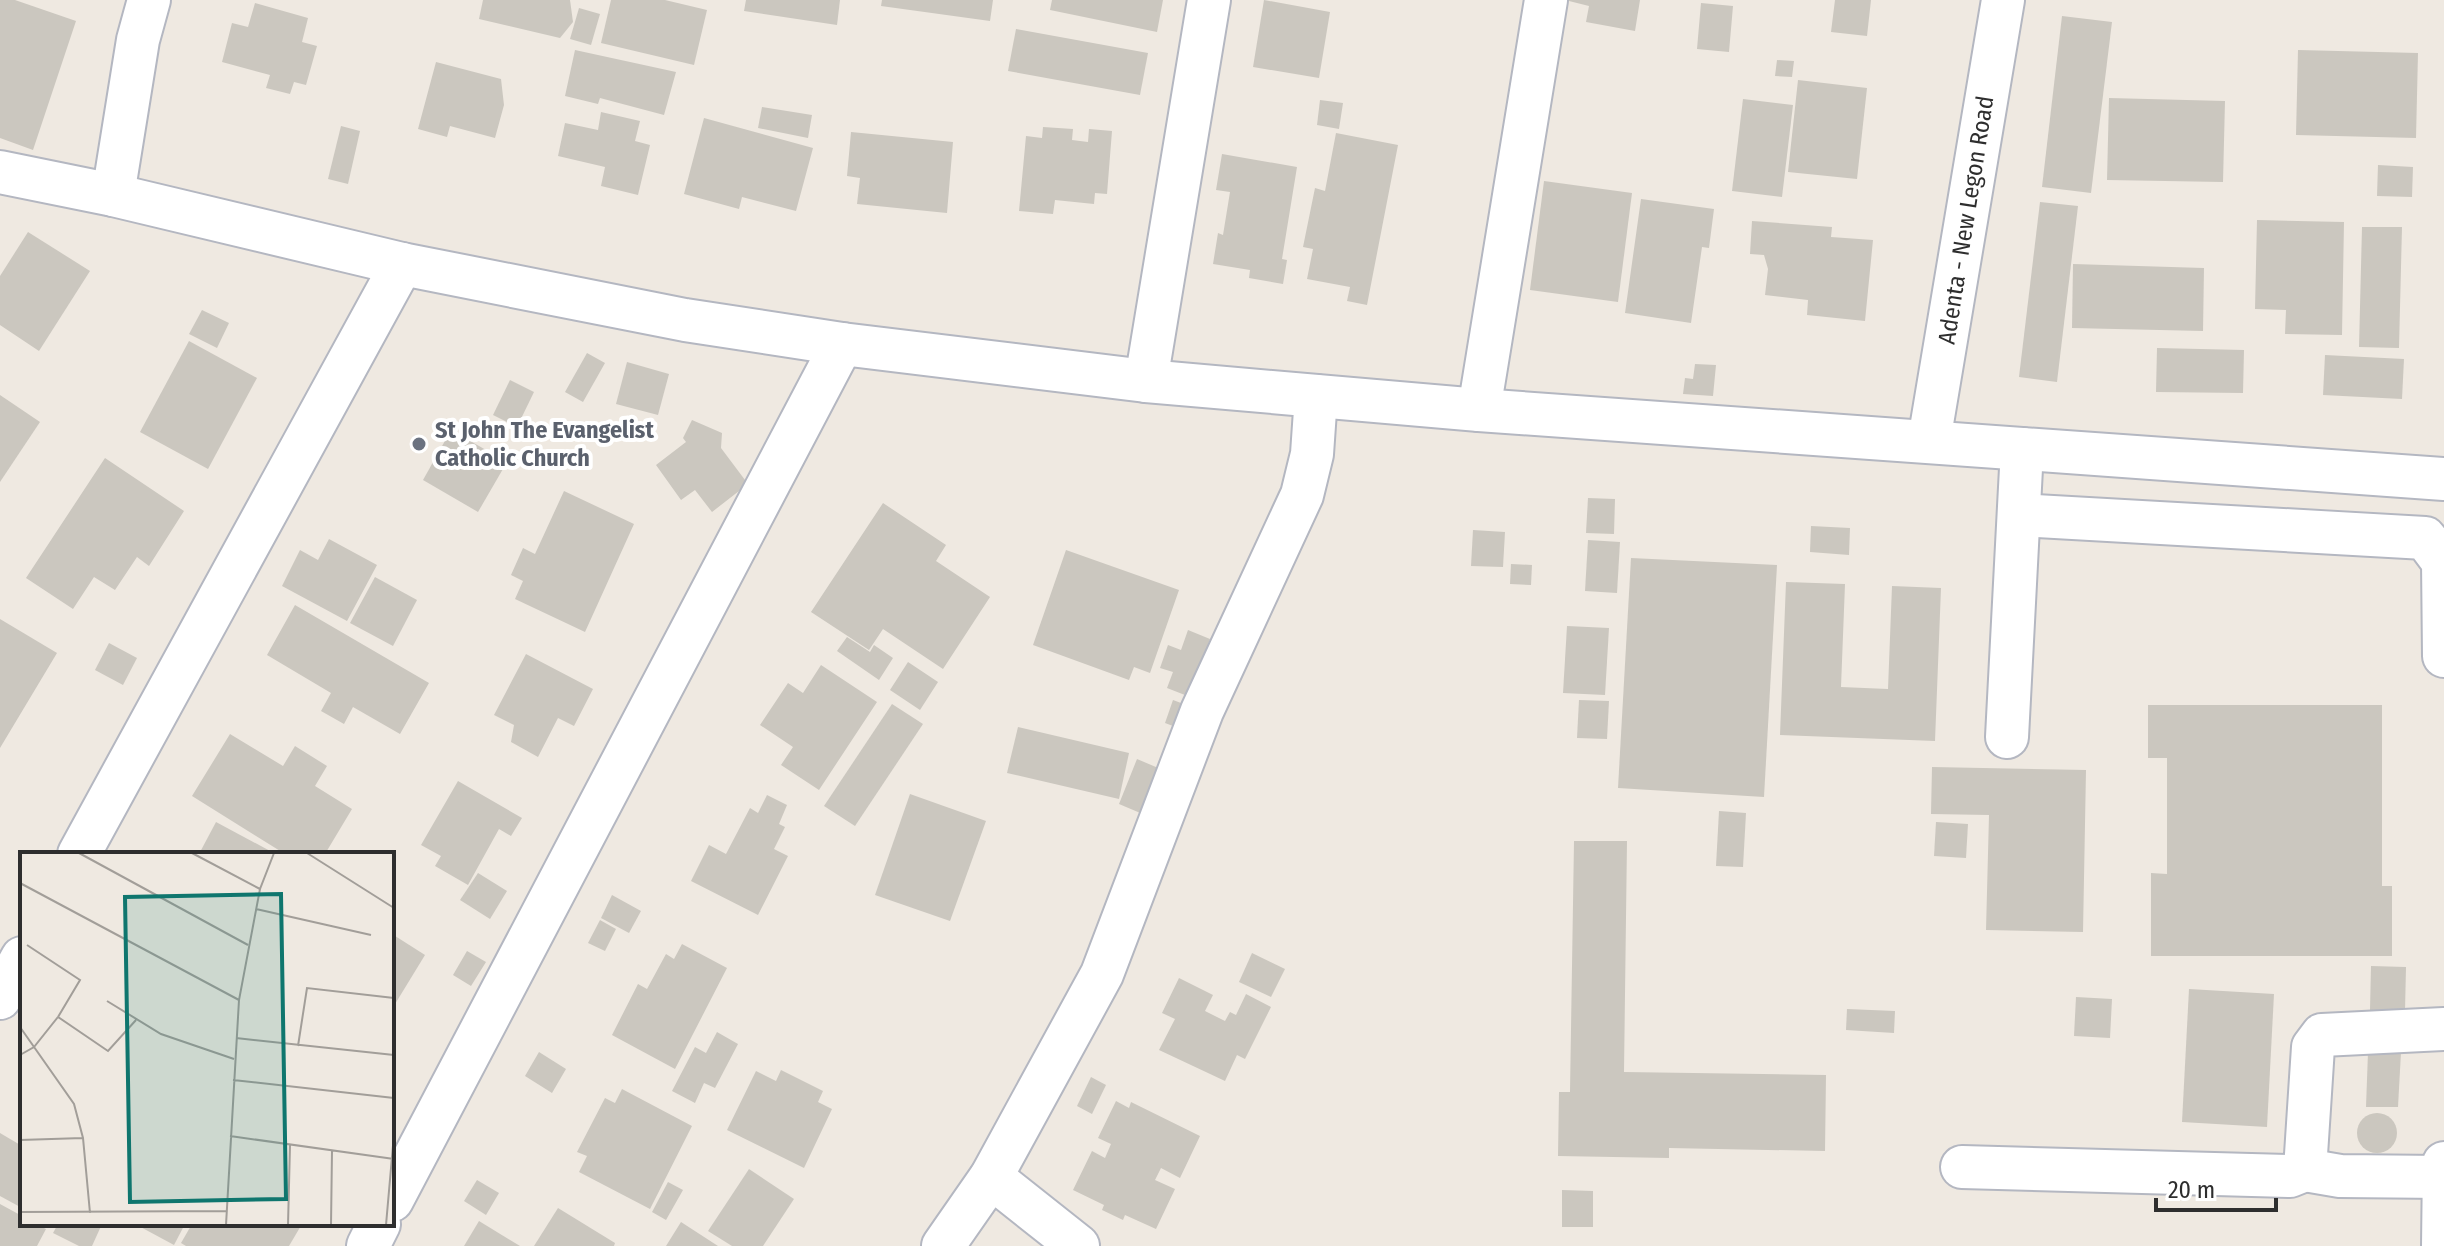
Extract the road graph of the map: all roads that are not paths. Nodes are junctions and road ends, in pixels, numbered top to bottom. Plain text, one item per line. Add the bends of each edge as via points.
1 (149, 0) edge
2 (1209, 0) edge
3 (1546, 0) edge
4 (2003, 0) edge
5 (0, 172) edge
6 (113, 195) junction
7 (402, 264) junction
8 (842, 344) junction
9 (1146, 381) junction
10 (1316, 396) junction
11 (1479, 410) junction
12 (1929, 441) junction
13 (2022, 449) junction
14 (2444, 479) edge
15 (2019, 515) junction
16 (2444, 656) edge
17 (2007, 737) dead end
18 (80, 852) edge
19 (20, 962) edge
20 (0, 998) edge
21 (2444, 1029) edge
22 (2444, 1163) edge
23 (1962, 1167) dead end
24 (2305, 1170) junction
25 (991, 1177) junction
26 (2444, 1177) edge
27 (394, 1196) edge
28 (378, 1226) edge
29 (368, 1246) edge
30 (943, 1246) edge
31 (1078, 1246) edge
32 (2443, 1246) edge

1 - 6 street
2 - 9 street
3 - 11 street
4 - 12 street, Adenta - New Legon Road
5 - 6 street
6 - 7 street
7 - 8 street via 685,320
7 - 18 street
8 - 9 street
8 - 27 street
9 - 10 street
10 - 11 street
10 - 25 street via 1312,454 1302,495 1202,711 1102,974
11 - 12 street
12 - 13 street
13 - 14 street
13 - 15 street
15 - 16 street via 2425,538 2443,562
15 - 17 street
19 - 20 street
21 - 24 street via 2322,1035 2313,1047
22 - 26 street
23 - 24 street via 2290,1176
24 - 26 street via 2340,1176
25 - 30 street
25 - 31 street
26 - 32 street
28 - 29 street

